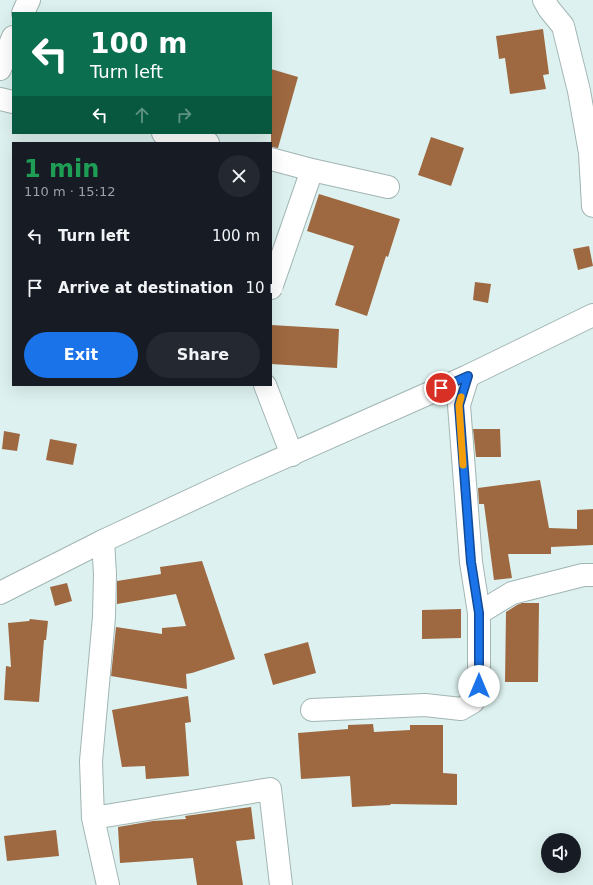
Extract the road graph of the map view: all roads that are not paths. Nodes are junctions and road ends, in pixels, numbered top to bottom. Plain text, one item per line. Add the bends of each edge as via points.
1 (29, 0) edge
2 (544, 0) edge
3 (23, 12) edge
4 (12, 40) edge
5 (0, 69) edge
6 (0, 99) edge
7 (12, 102) edge
8 (168, 134) edge
9 (204, 142) edge
10 (272, 159) edge
11 (312, 170) junction
12 (388, 187) dead end
13 (593, 206) edge
14 (272, 285) edge
15 (593, 315) edge
16 (468, 376) junction
17 (265, 386) edge
18 (292, 454) junction
19 (103, 541) junction
20 (593, 575) edge
21 (0, 593) edge
22 (479, 613) junction
23 (312, 710) dead end
24 (93, 818) junction
25 (108, 885) edge
26 (281, 885) edge

1 - 3 street
2 - 13 street via 564,26 590,153
4 - 5 street
6 - 7 street
8 - 9 street
10 - 11 street
11 - 12 street
11 - 14 street
15 - 16 street
16 - 18 street
16 - 22 street via 459,405 471,562
17 - 18 street
18 - 19 street
19 - 21 street
19 - 24 street via 106,574 91,761
20 - 22 street via 583,575 512,593
22 - 23 street via 479,686 473,702 461,709 425,705
24 - 25 street
24 - 26 street via 270,789

